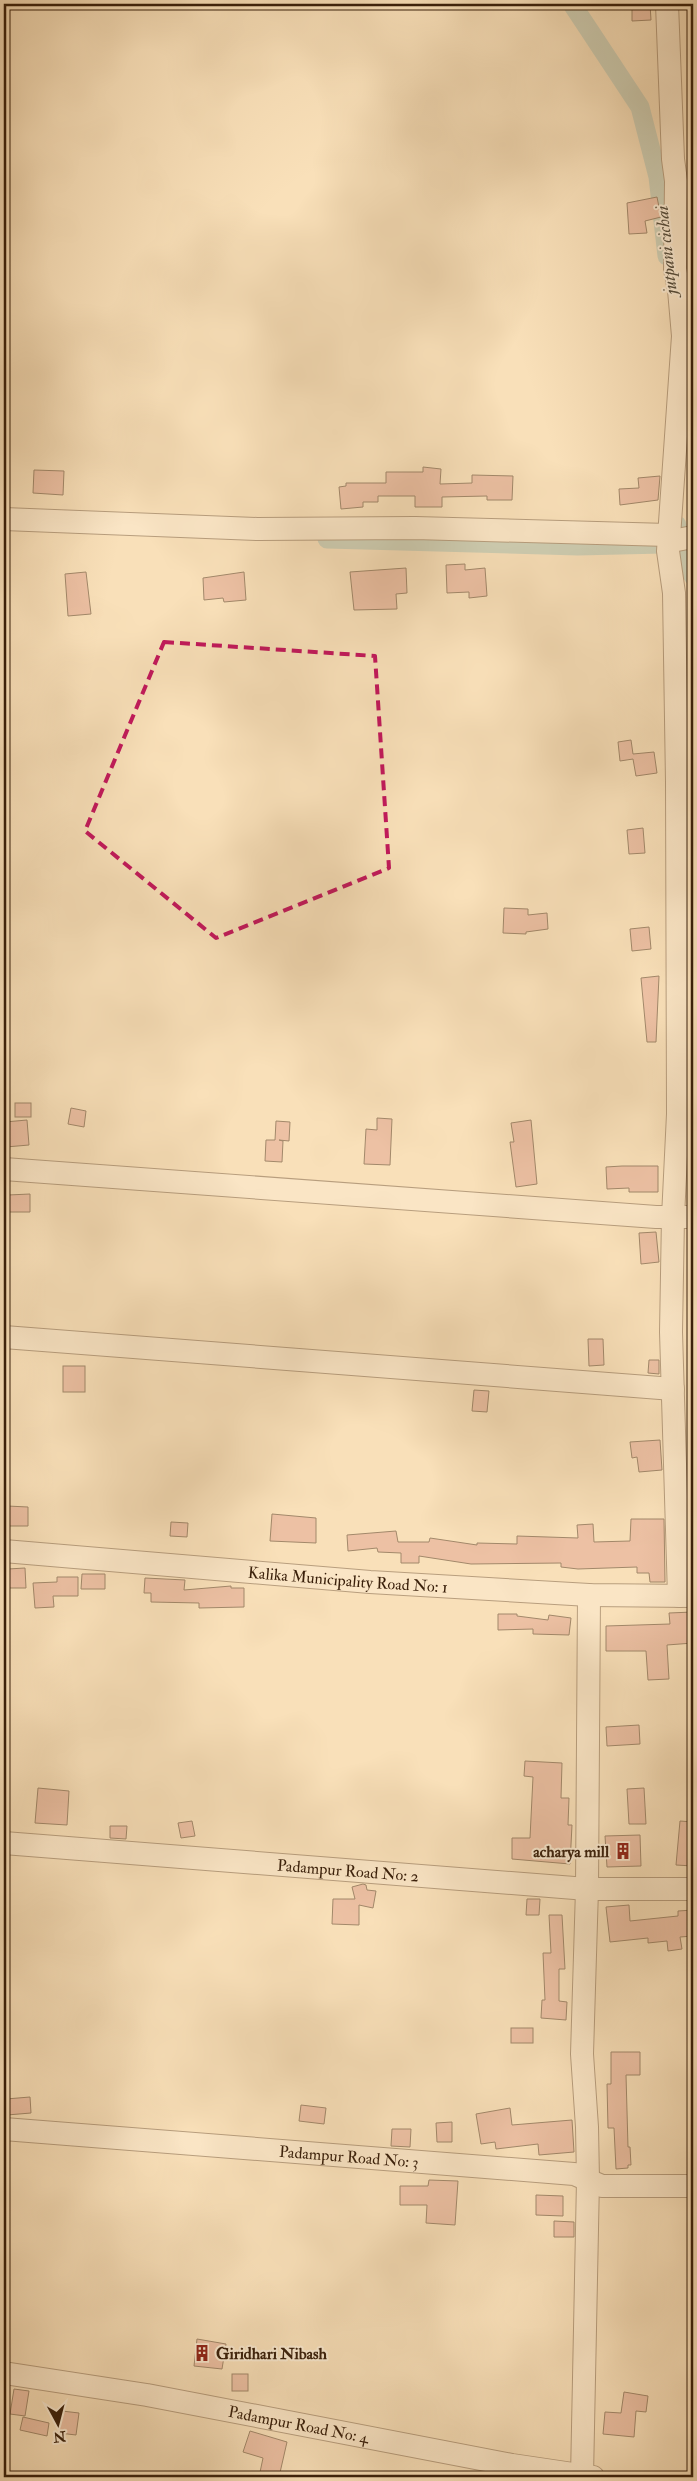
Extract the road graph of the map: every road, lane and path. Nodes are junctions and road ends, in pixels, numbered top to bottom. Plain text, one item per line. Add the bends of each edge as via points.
1 (667, 4) edge
2 (683, 159) edge
3 (4, 519) edge
4 (693, 537) edge
5 (668, 542) junction
6 (4, 1169) edge
7 (683, 1217) edge
8 (4, 1337) edge
9 (673, 1389) junction
10 (4, 1551) edge
11 (589, 1595) junction
12 (686, 1596) edge
13 (4, 1843) edge
14 (587, 1889) junction
15 (693, 1889) edge
16 (4, 2129) edge
17 (588, 2180) junction
18 (693, 2186) edge
19 (4, 2373) edge
20 (586, 2476) edge

1 - 2 street
2 - 5 street via 676,181 677,279 683,336
3 - 5 street via 257,529 415,528
4 - 5 street
5 - 7 street via 674,593 678,1114
6 - 7 street
7 - 9 street via 671,1332
8 - 9 street
9 - 12 street
10 - 11 street, Kalika Municipality Road No: 1 via 360,1581
11 - 12 street, Kalika Municipality Road No: 1
11 - 14 street
13 - 14 street, Padampur Road No: 2
14 - 15 street, Padampur Road No: 2
14 - 17 street via 582,2054
16 - 17 street, Padampur Road No: 3 via 574,2174
17 - 18 street, Padampur Road No: 3 via 602,2186
17 - 20 street
19 - 20 street, Padampur Road No: 4 via 147,2395 512,2465

